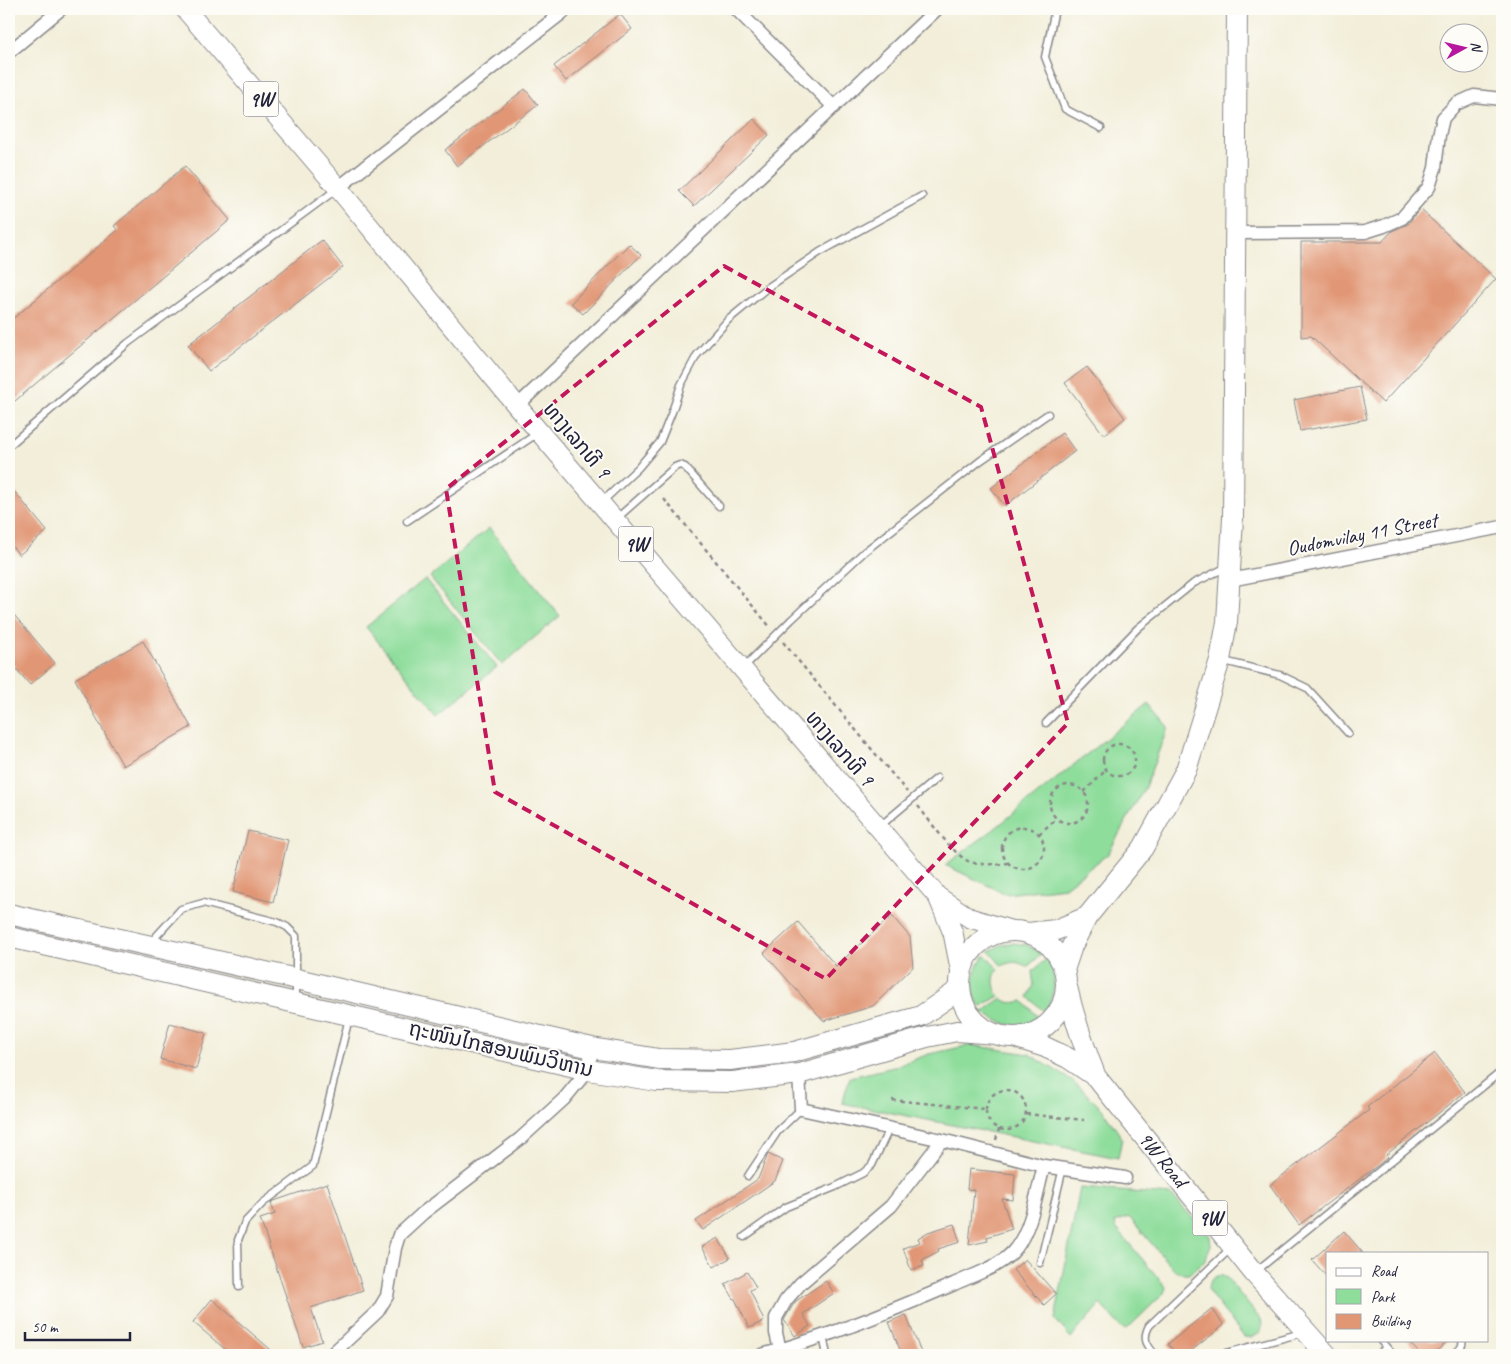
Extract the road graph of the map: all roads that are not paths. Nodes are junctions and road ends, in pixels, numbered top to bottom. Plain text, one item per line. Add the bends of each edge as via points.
1 (61, 9) edge
2 (185, 9) edge
3 (567, 9) edge
4 (736, 9) edge
5 (937, 9) edge
6 (1055, 9) edge
7 (1237, 9) edge
8 (9, 52) edge
9 (1502, 99) edge
10 (834, 107) junction
11 (1101, 128) dead end
12 (338, 188) junction
13 (922, 196) dead end
14 (1236, 233) junction
15 (518, 406) junction
16 (1048, 414) dead end
17 (540, 432) junction
18 (11, 444) dead end
19 (601, 503) junction
20 (719, 506) dead end
21 (615, 520) junction
22 (407, 522) dead end
23 (1502, 527) edge
24 (1230, 573) junction
25 (1220, 660) junction
26 (742, 669) junction
27 (1046, 723) dead end
28 (1348, 733) dead end
29 (937, 778) dead end
30 (878, 828) junction
31 (938, 897) junction
32 (9, 914) edge
33 (1087, 917) junction
34 (1019, 932) junction
35 (9, 937) edge
36 (147, 946) junction
37 (1065, 976) junction
38 (297, 979) junction
39 (961, 981) junction
40 (296, 1002) junction
41 (349, 1014) junction
42 (1005, 1035) junction
43 (592, 1048) junction
44 (588, 1070) junction
45 (1502, 1071) edge
46 (799, 1074) junction
47 (1096, 1077) junction
48 (800, 1109) junction
49 (889, 1129) junction
50 (942, 1140) junction
51 (1044, 1166) junction
52 (1063, 1168) junction
53 (748, 1176) dead end
54 (1125, 1178) dead end
55 (744, 1238) dead end
56 (1233, 1246) junction
57 (1040, 1263) dead end
58 (1254, 1273) junction
59 (239, 1287) dead end
60 (1306, 1332) junction
61 (823, 1336) junction
62 (1382, 1342) edge
63 (1462, 1342) edge
64 (1386, 1347) junction
65 (780, 1350) junction
66 (331, 1355) edge
67 (762, 1355) edge
68 (827, 1355) edge
69 (1155, 1355) edge
70 (1219, 1355) edge
71 (1327, 1355) edge
72 (1379, 1355) edge
73 (1393, 1355) edge
74 (1453, 1355) edge

1 - 8 street
2 - 12 main road, ທາງເລກທີ 9 / 9W
3 - 12 street
4 - 10 street
5 - 10 street
6 - 11 lane via 1045,57 1066,109
7 - 14 highway
9 - 14 street via 1474,96 1456,104 1443,118 1429,187 1402,218 1365,232
10 - 15 street
12 - 15 main road, ທາງເລກທີ 9 / 9W
12 - 18 lane via 128,343
13 - 19 lane via 820,252 767,288 728,320 697,355 681,385 660,442
14 - 24 highway
15 - 17 main road, ທາງເລກທີ 9 / 9W
16 - 26 lane via 980,461 864,552
17 - 19 main road, ທາງເລກທີ 9 / 9W
17 - 22 lane
19 - 21 main road, ທາງເລກທີ 9 / 9W
20 - 21 lane via 680,465
21 - 26 main road, ທາງເລກທີ 9 / 9W
23 - 24 street, Oudomvilay 11 Street
24 - 25 highway via 1227,622
24 - 27 lane via 1194,583 1138,628
25 - 28 lane via 1280,675 1307,688
25 - 33 highway via 1186,770 1144,848
26 - 30 main road, ທາງເລກທີ 9 / 9W
29 - 30 lane
30 - 31 main road, ທາງເລກທີ 9 / 9W
31 - 34 main road, ທາງເລກທີ 9 via 970,918
31 - 39 main road, ທາງເລກທີ 9 via 953,933
32 - 36 highway, ຖະໜົນໄກສອນພົມວິຫານ
33 - 34 highway via 1056,930
33 - 37 highway via 1072,946
34 - 37 highway via 1044,941 1057,954
34 - 39 highway via 993,934 978,943 968,956
35 - 40 highway, ຖະໜົນໄກສອນພົມວິຫານ
36 - 38 highway, ຖະໜົນໄກສອນພົມວິຫານ
36 - 38 lane via 181,909 202,903 277,922 287,928 296,936
37 - 42 highway via 1064,999 1045,1026 1030,1034
37 - 47 highway via 1072,1012
38 - 40 lane
38 - 43 highway, ຖະໜົນໄກສອນພົມວິຫານ
39 - 42 highway via 964,1004 972,1017 983,1027
39 - 43 highway, ຖະໜົນໄກສອນພົມວິຫານ via 920,1016 794,1052 730,1060 659,1059
40 - 41 highway, ຖະໜົນໄກສອນພົມວິຫານ
41 - 44 highway, ຖະໜົນໄກສອນພົມວິຫານ
41 - 59 lane via 313,1166 263,1203 245,1222 238,1240
42 - 46 highway, ຖະໜົນໄກສອນພົມວິຫານ via 957,1031
42 - 47 highway via 1045,1047
43 - 44 street
44 - 46 highway, ຖະໜົນໄກສອນພົມວິຫານ via 657,1081 732,1082
44 - 66 street via 564,1099 520,1139 422,1213 399,1235 387,1296 378,1311
45 - 58 lane
46 - 48 street
47 - 56 highway, 9W Road / 9W
48 - 49 street
48 - 53 lane via 778,1131
49 - 50 street
49 - 55 lane via 872,1165 863,1173 786,1207
50 - 51 street
50 - 65 street via 891,1206 801,1283 786,1300 776,1318
51 - 52 street
51 - 61 street via 1028,1226 1016,1249 998,1264 904,1306
52 - 54 street
52 - 57 lane
56 - 58 highway, 9W Road / 9W
56 - 69 lane via 1149,1326 1145,1338
58 - 60 highway, 9W Road / 9W
60 - 70 lane
60 - 71 highway, 9W Road / 9W
61 - 65 street
61 - 68 lane
62 - 64 lane
63 - 74 lane via 1461,1349
64 - 72 lane
64 - 73 lane
65 - 67 street

